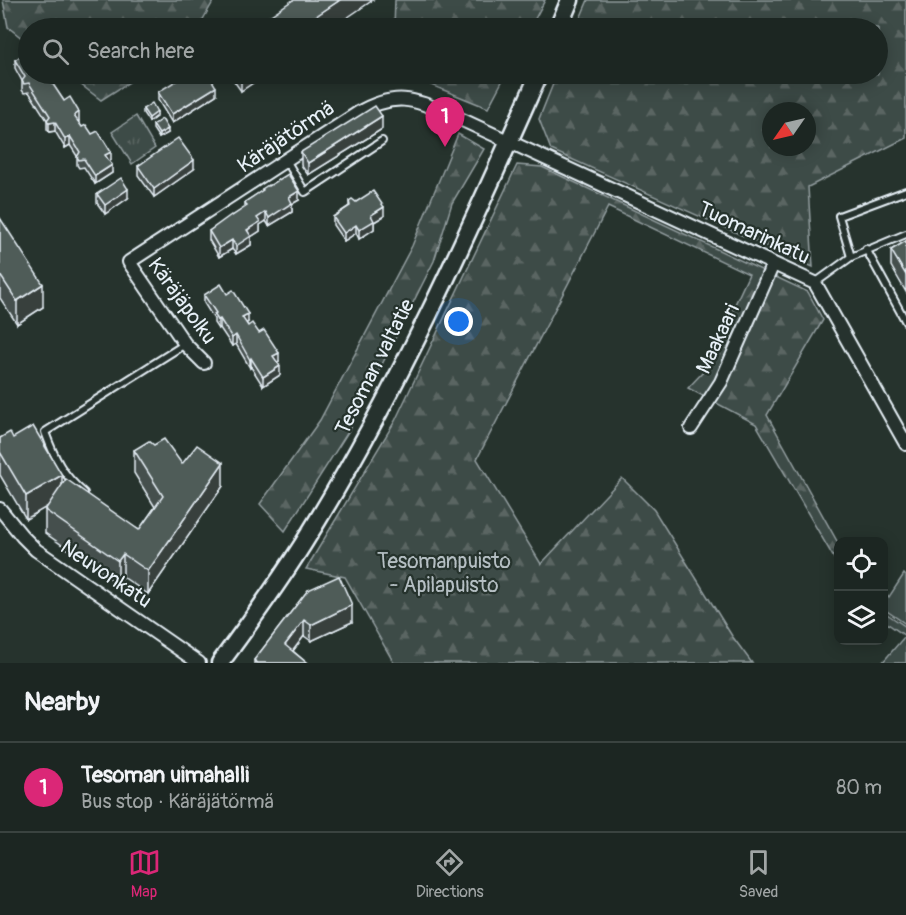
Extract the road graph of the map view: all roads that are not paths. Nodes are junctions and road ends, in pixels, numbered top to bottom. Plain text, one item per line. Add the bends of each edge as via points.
1 (570, 0) edge
2 (562, 18) edge
3 (534, 84) edge
4 (382, 141) dead end
5 (509, 141) junction
6 (286, 160) junction
7 (906, 191) edge
8 (906, 234) edge
9 (866, 249) junction
10 (851, 257) junction
11 (129, 262) joint
12 (773, 264) junction
13 (815, 283) junction
14 (906, 322) edge
15 (185, 344) junction
16 (204, 363) dead end
17 (691, 428) dead end
18 (906, 444) edge
19 (87, 495) edge
20 (0, 508) edge
21 (199, 663) edge
22 (220, 663) edge

1 - 2 main road
3 - 5 main road, Tesoman valtatie
4 - 6 lane via 305,192
5 - 6 street, Käräjätörmä via 419,102 388,99 358,113
5 - 12 street, Tuomarinkatu
5 - 22 main road, Tesoman valtatie via 350,464 302,546
6 - 11 street, Käräjätörmä
7 - 10 lane via 839,216
8 - 9 lane
9 - 10 lane
9 - 14 lane
10 - 13 lane
11 - 15 street, Käräjäpolku
12 - 13 street, Tuomarinkatu
12 - 17 street, Maakaari via 720,382
13 - 18 street, Tuomarinkatu
15 - 16 street, Käräjäpolku
15 - 19 lane via 45,432 64,473
20 - 21 street, Neuvonkatu via 36,550

